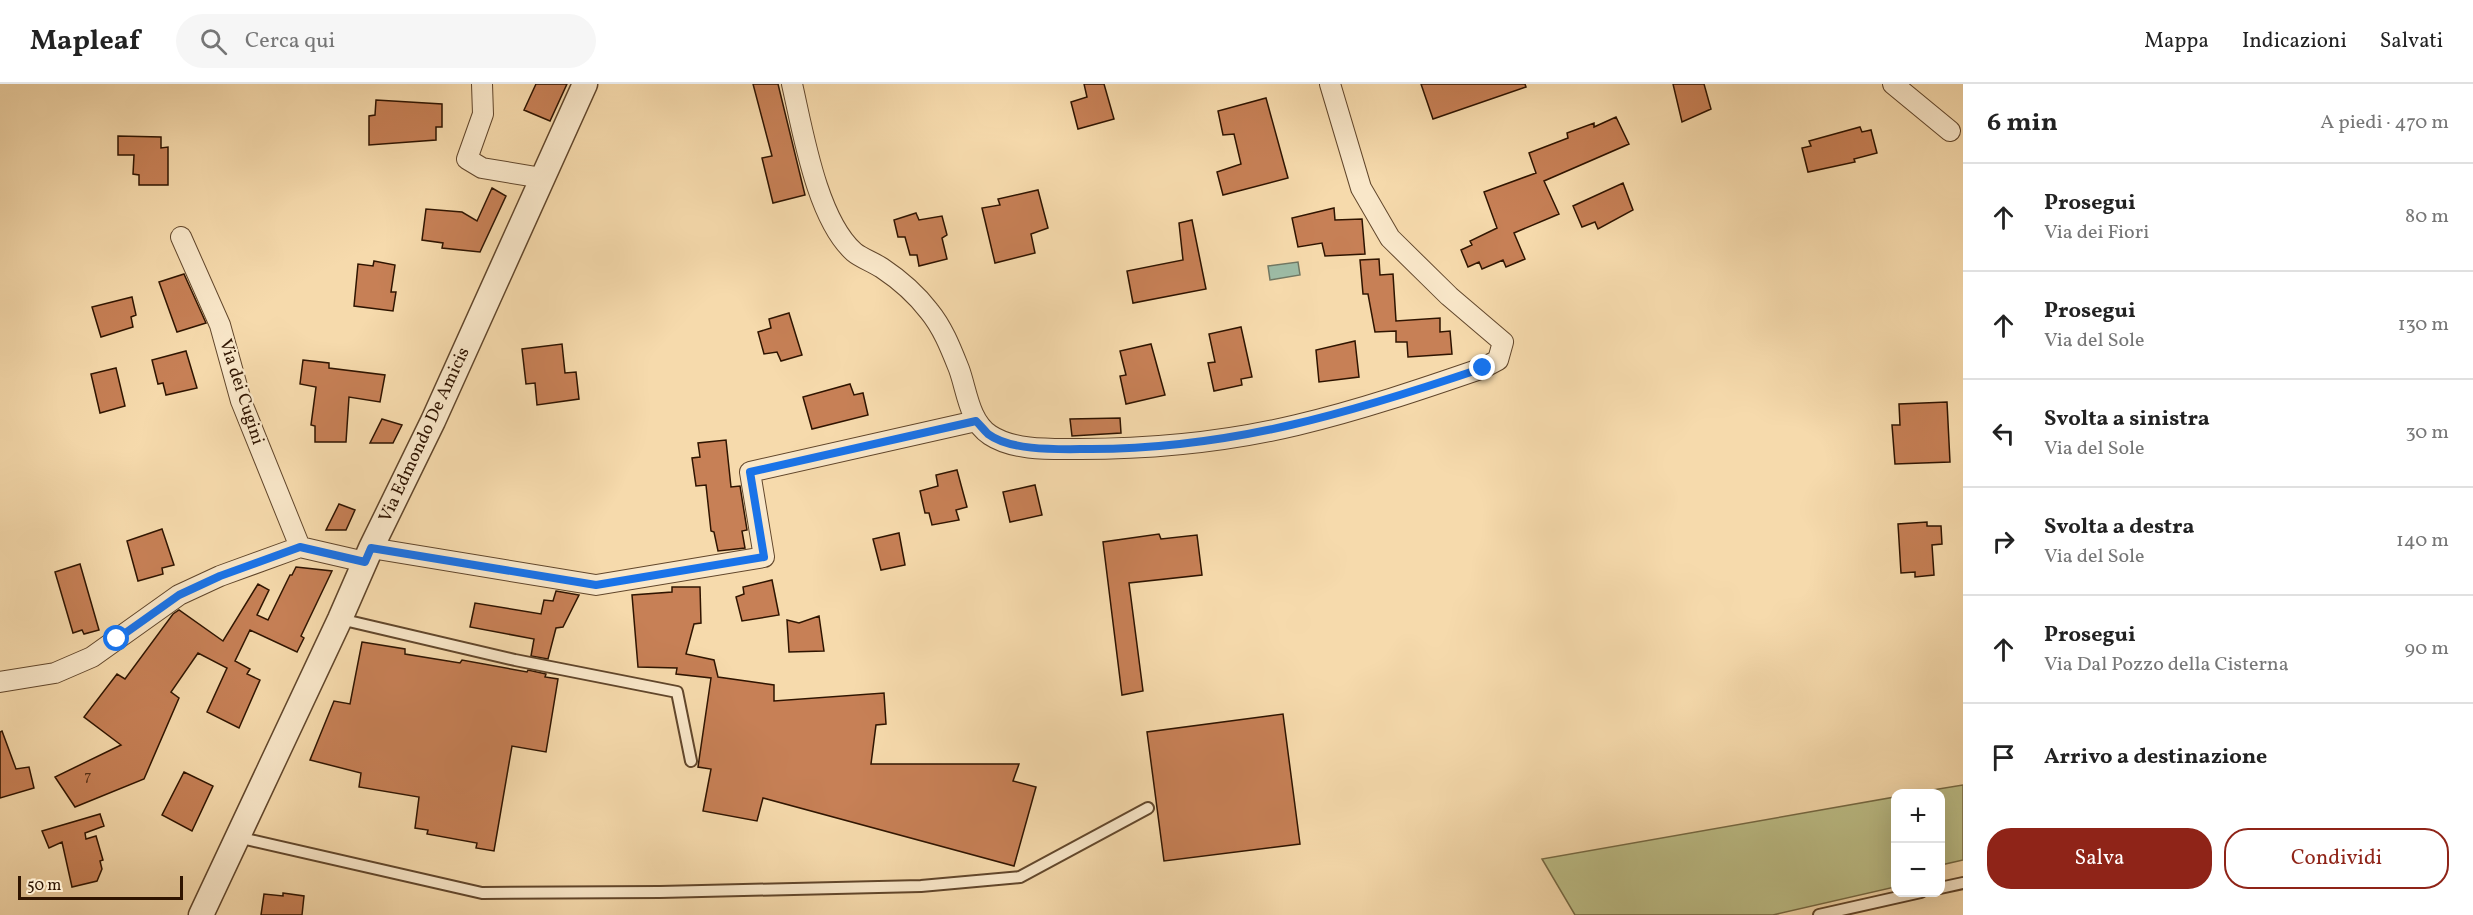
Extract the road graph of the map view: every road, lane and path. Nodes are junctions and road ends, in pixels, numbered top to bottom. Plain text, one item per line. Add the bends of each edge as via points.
1 (482, 84) edge
2 (585, 84) edge
3 (792, 84) edge
4 (1330, 84) edge
5 (1893, 84) edge
6 (1950, 131) dead end
7 (542, 178) junction
8 (181, 237) dead end
9 (976, 421) junction
10 (300, 547) junction
11 (368, 555) junction
12 (340, 619) junction
13 (0, 682) edge
14 (691, 761) dead end
15 (1148, 808) dead end
16 (237, 837) junction
17 (1963, 883) edge
18 (1945, 887) edge
19 (1899, 897) edge
20 (201, 915) edge
21 (1819, 915) edge

1 - 7 street via 483,114 467,159 482,168
2 - 7 street, Via Edmondo De Amicis
3 - 9 street via 821,202 837,232 854,252 913,291 932,314 959,370
4 - 9 street via 1362,188 1390,238 1503,342 1498,360 1383,402 1295,426 1137,449 1060,449 1012,444 989,435
5 - 6 street
7 - 11 street, Via Edmondo De Amicis
8 - 10 street, Via dei Cugini via 220,324 241,402
9 - 11 street via 750,472 764,557 596,585
10 - 11 street
10 - 13 street via 179,595 92,657 55,673
11 - 12 street, Via Edmondo De Amicis
12 - 14 lane via 515,660 677,692
12 - 16 street, Via Edmondo De Amicis
15 - 16 lane via 1020,877 921,886 482,893
16 - 20 street, Via Edmondo De Amicis
17 - 18 lane
19 - 21 lane

